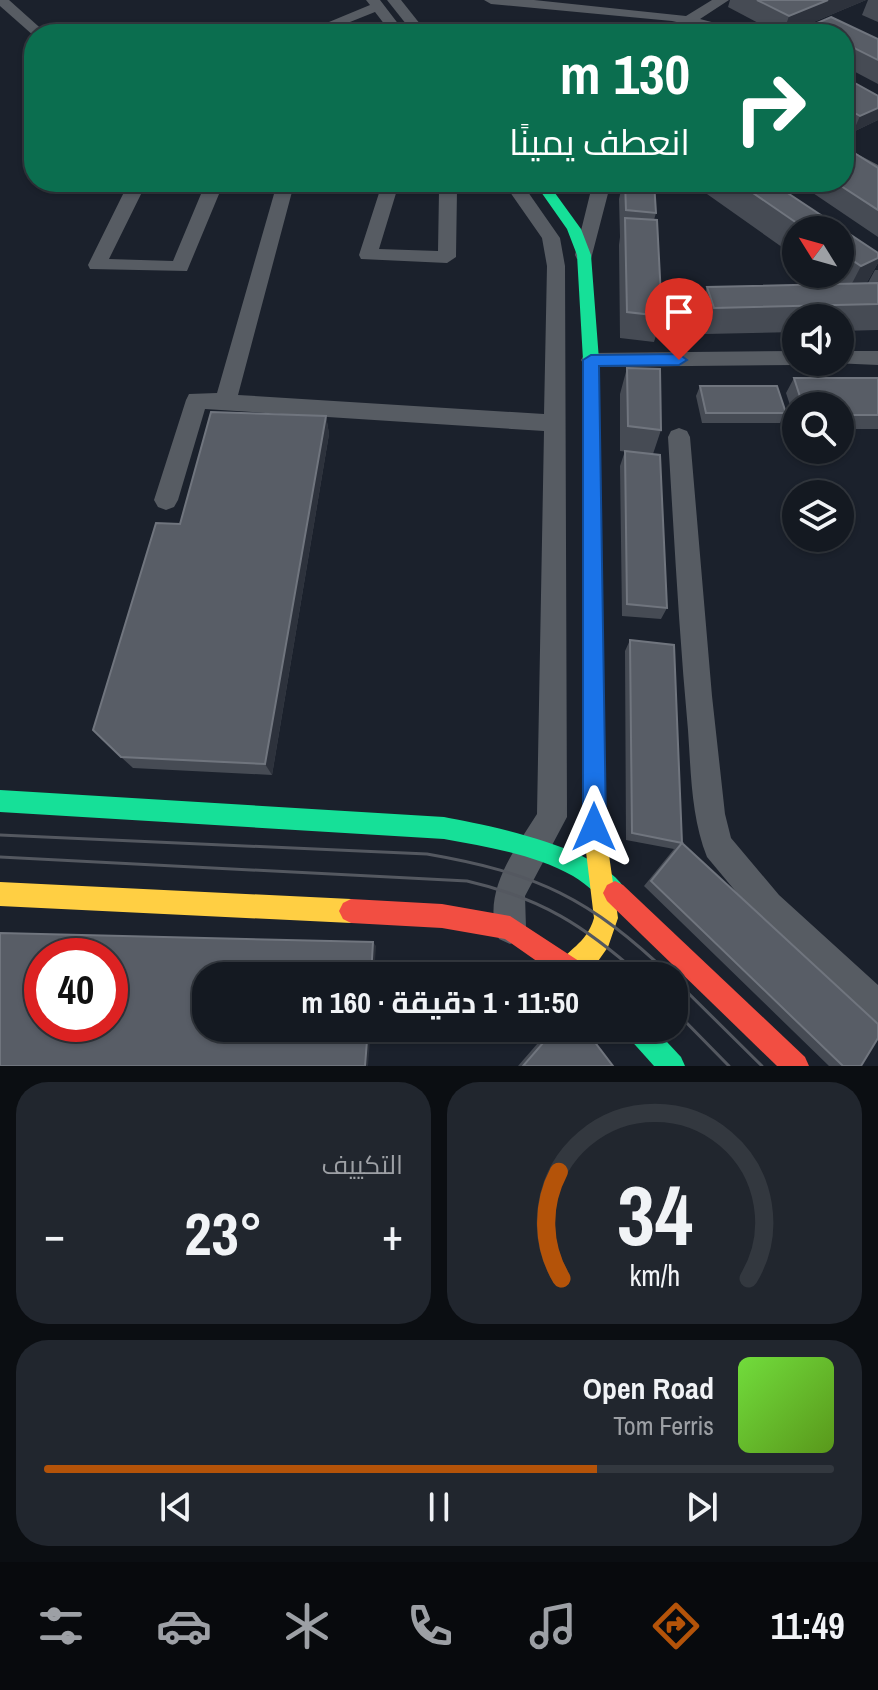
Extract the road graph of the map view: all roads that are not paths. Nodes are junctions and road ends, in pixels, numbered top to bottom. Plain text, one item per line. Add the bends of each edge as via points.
1 (1, 0) edge
2 (394, 0) edge
3 (491, 0) edge
4 (722, 0) edge
5 (375, 3) edge
6 (690, 19) junction
7 (29, 24) edge
8 (342, 24) edge
9 (391, 24) edge
10 (413, 24) edge
11 (702, 24) edge
12 (854, 158) edge
13 (878, 172) edge
14 (133, 192) edge
15 (211, 192) edge
16 (283, 192) edge
17 (388, 192) edge
18 (437, 192) edge
19 (519, 192) edge
20 (547, 192) edge
21 (599, 192) edge
22 (584, 255) junction
23 (782, 358) edge
24 (854, 358) edge
25 (878, 358) edge
26 (591, 360) junction
27 (225, 402) junction
28 (555, 423) junction
29 (679, 437) dead end
30 (166, 500) dead end
31 (0, 801) edge
32 (536, 848) junction
33 (602, 881) junction
34 (0, 894) edge
35 (510, 928) junction
36 (558, 962) edge
37 (582, 962) edge
38 (878, 1008) edge
39 (650, 1042) edge
40 (672, 1066) edge
41 (796, 1066) edge

1 - 7 street
2 - 10 street
3 - 6 street
4 - 6 street
5 - 8 street
5 - 9 street
6 - 11 street
12 - 13 street
14 - 15 street via 97,265 180,267
16 - 27 street
17 - 18 street via 368,255 447,257
19 - 28 street via 551,238 556,266
20 - 22 street via 574,229
21 - 22 street
22 - 26 street
23 - 26 street
24 - 25 street
26 - 33 street via 594,827
27 - 28 street
27 - 30 street via 197,400
28 - 32 street via 552,817
29 - 38 street via 699,711 718,846 768,906
31 - 32 street via 450,827
32 - 33 street
32 - 35 street via 509,896
33 - 37 street via 606,918 600,939
33 - 41 street
34 - 35 street via 442,916
35 - 36 street
39 - 40 street

